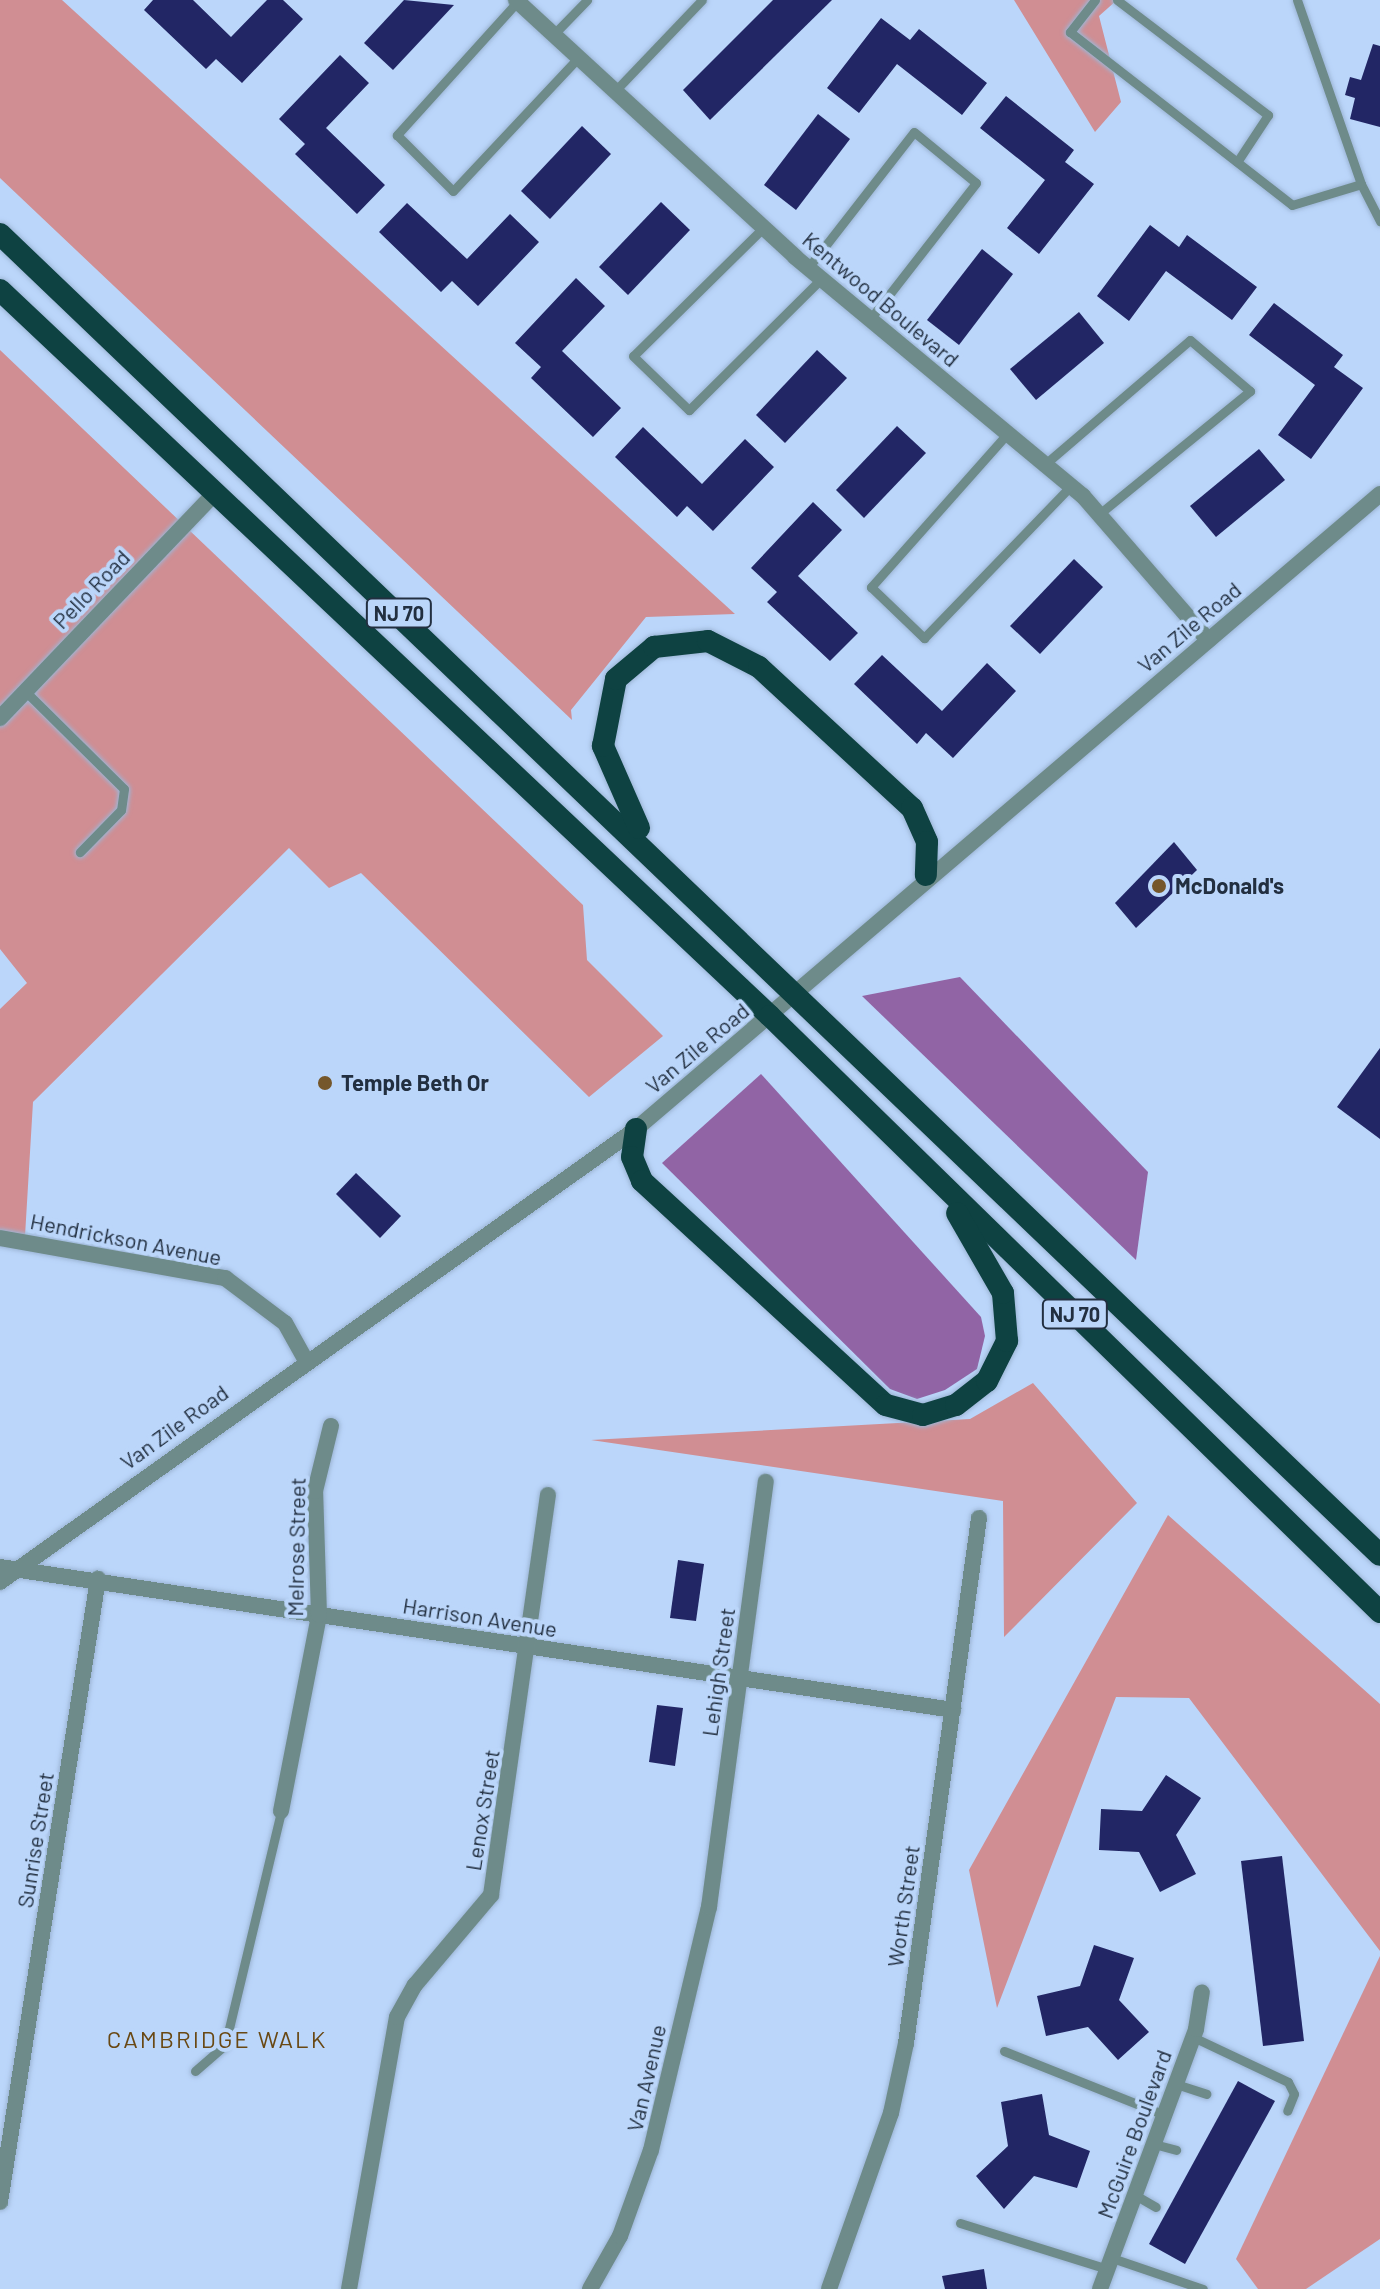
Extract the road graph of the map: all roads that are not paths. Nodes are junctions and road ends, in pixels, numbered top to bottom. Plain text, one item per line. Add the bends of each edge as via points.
1 (587, 0) edge
2 (702, 0) edge
3 (1095, 0) edge
4 (1117, 0) edge
5 (1297, 0) edge
6 (517, 1) edge
7 (553, 35) junction
8 (577, 59) junction
9 (614, 92) junction
10 (1237, 162) junction
11 (1361, 184) junction
12 (1380, 221) edge
13 (763, 228) junction
14 (0, 234) edge
15 (815, 274) junction
16 (0, 290) edge
17 (870, 319) junction
18 (1007, 434) junction
19 (1044, 465) junction
20 (1071, 486) junction
21 (215, 493) junction
22 (1380, 494) edge
23 (1099, 514) junction
24 (1208, 640) junction
25 (25, 691) junction
26 (0, 718) edge
27 (80, 852) dead end
28 (659, 859) junction
29 (926, 875) junction
30 (799, 992) junction
31 (770, 1016) junction
32 (636, 1129) junction
33 (927, 1169) junction
34 (0, 1238) edge
35 (305, 1359) junction
36 (331, 1426) dead end
37 (766, 1482) dead end
38 (548, 1495) dead end
39 (979, 1518) dead end
40 (1380, 1555) edge
41 (7, 1568) edge
42 (98, 1579) junction
43 (0, 1582) edge
44 (1380, 1612) edge
45 (319, 1615) junction
46 (527, 1646) junction
47 (739, 1678) junction
48 (953, 1710) junction
49 (281, 1811) joint
50 (714, 1867) joint
51 (1202, 1992) dead end
52 (1193, 2037) junction
53 (1004, 2051) dead end
54 (195, 2071) dead end
55 (1176, 2084) junction
56 (1206, 2094) dead end
57 (1287, 2111) dead end
58 (1165, 2115) junction
59 (1154, 2144) junction
60 (1176, 2150) dead end
61 (1135, 2195) junction
62 (0, 2202) edge
63 (1156, 2207) dead end
64 (960, 2223) dead end
65 (1110, 2264) junction
66 (349, 2289) edge
67 (590, 2289) edge
68 (829, 2289) edge
69 (1100, 2289) edge
70 (1203, 2289) edge

1 - 7 lane
2 - 9 lane
3 - 10 lane via 1070,32
4 - 10 lane via 1268,115
5 - 11 lane
6 - 7 street, Kentwood Boulevard
6 - 8 lane via 397,135 453,191
7 - 8 street, Kentwood Boulevard
8 - 9 street, Kentwood Boulevard
9 - 13 street, Kentwood Boulevard
10 - 11 lane via 1292,205
11 - 12 lane
13 - 15 street, Kentwood Boulevard
13 - 15 lane via 633,356 689,410
14 - 28 highway, NJ 70
15 - 17 street, Kentwood Boulevard
15 - 17 lane via 914,132 976,183
16 - 21 highway, NJ 70
17 - 18 street, Kentwood Boulevard
18 - 19 street, Kentwood Boulevard
18 - 20 lane via 871,587 924,638
19 - 20 street, Kentwood Boulevard
19 - 23 lane via 1190,340 1250,391
20 - 23 street, Kentwood Boulevard
21 - 25 street, Pello Road
21 - 31 highway, NJ 70
22 - 24 street, Van Zile Road
23 - 24 street, Kentwood Boulevard
24 - 29 street, Van Zile Road
25 - 26 street, Pello Road
25 - 27 lane via 124,789 121,810
28 - 29 highway via 621,800 603,746 605,715 616,679 631,663 654,647 708,641 759,667 912,808 927,842
28 - 30 highway, NJ 70
29 - 30 street, Van Zile Road
30 - 31 street, Van Zile Road
30 - 40 highway, NJ 70
31 - 32 street, Van Zile Road
31 - 33 highway, NJ 70
32 - 33 highway via 632,1157 642,1181 886,1405 923,1415 956,1405 987,1381 1007,1341 1003,1293 987,1255
32 - 35 street, Van Zile Road
33 - 44 highway, NJ 70
34 - 35 street, Hendrickson Avenue via 225,1278 285,1323
35 - 41 street, Van Zile Road
36 - 45 street, Melrose Street via 315,1491
37 - 47 street, Lehigh Street
38 - 46 street, Lenox Street
39 - 48 street, Worth Street
41 - 42 street, Harrison Avenue
41 - 43 street, Van Zile Road
42 - 45 street, Harrison Avenue
42 - 62 street, Sunrise Street
45 - 46 street, Harrison Avenue
45 - 49 street, Melrose Street
46 - 47 street, Harrison Avenue
46 - 66 street, Lenox Street via 491,1895 397,2017
47 - 48 street, Harrison Avenue
47 - 50 street, Lehigh Street
48 - 68 street, Worth Street via 906,2043 891,2113
49 - 54 lane via 225,2045
50 - 67 street, Van Avenue via 651,2150 620,2236
51 - 52 street, McGuire Boulevard
52 - 55 street, McGuire Boulevard
52 - 57 lane via 1288,2082 1294,2094
53 - 58 lane
55 - 56 lane
55 - 58 street, McGuire Boulevard
58 - 59 street, McGuire Boulevard
59 - 60 lane
59 - 61 street, McGuire Boulevard
61 - 63 lane
61 - 65 street, McGuire Boulevard
64 - 65 lane
65 - 69 street, McGuire Boulevard
65 - 70 lane

